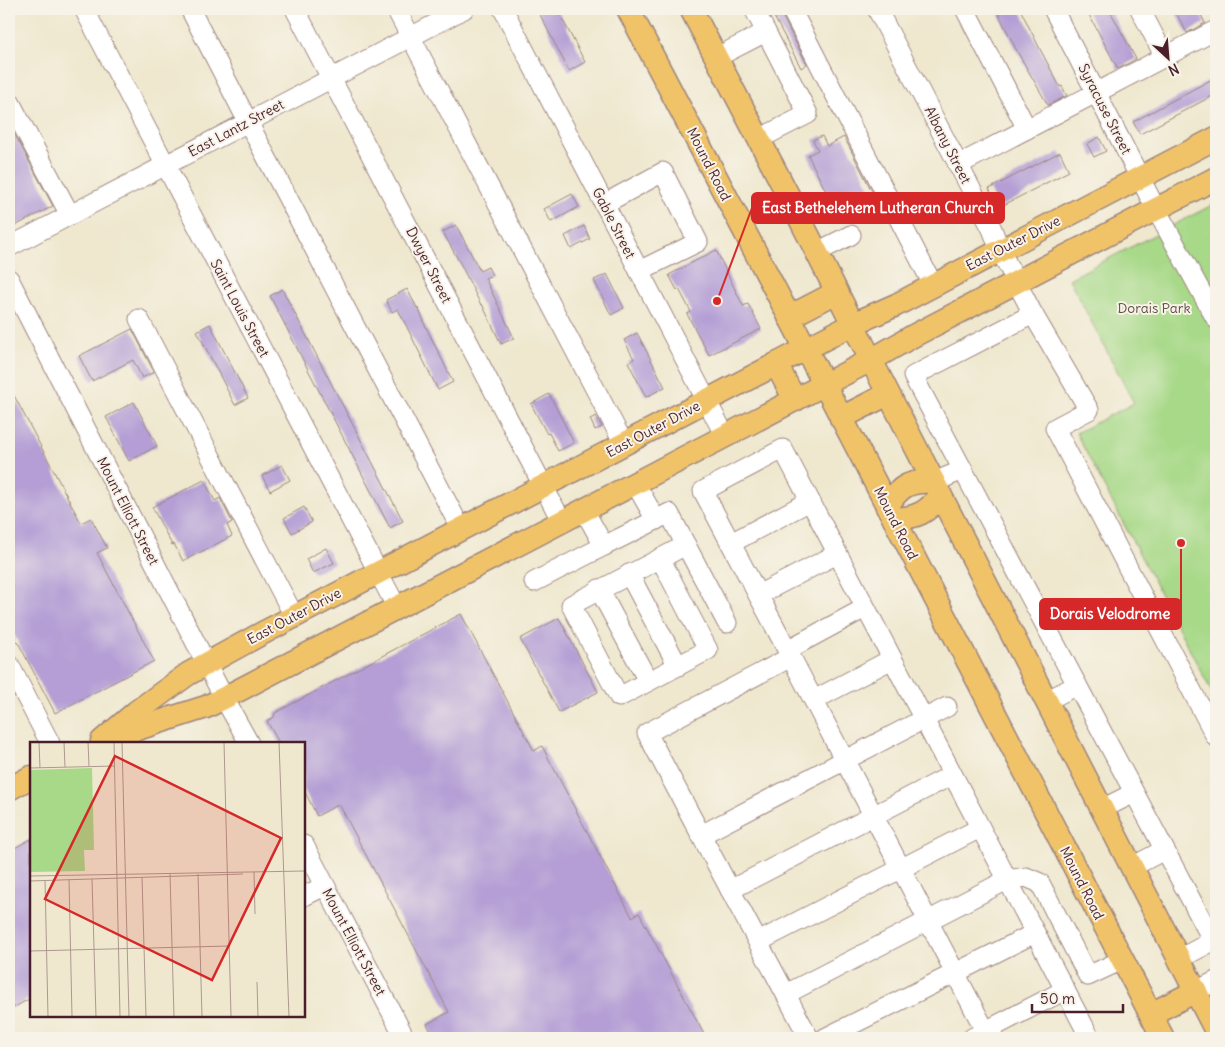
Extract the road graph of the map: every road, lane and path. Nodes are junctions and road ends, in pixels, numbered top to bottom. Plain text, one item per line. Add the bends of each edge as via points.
1 (84, 9) edge
2 (190, 9) edge
3 (295, 9) edge
4 (396, 9) edge
5 (464, 9) edge
6 (503, 9) edge
7 (628, 9) edge
8 (691, 9) edge
9 (754, 9) edge
10 (791, 9) edge
11 (877, 9) edge
12 (965, 9) edge
13 (1053, 9) edge
14 (1140, 9) edge
15 (1216, 30) edge
16 (766, 32) junction
17 (411, 36) junction
18 (717, 57) junction
19 (1165, 57) junction
20 (331, 78) junction
21 (1096, 93) junction
22 (9, 100) edge
23 (248, 122) junction
24 (1027, 129) junction
25 (1216, 138) edge
26 (759, 139) junction
27 (166, 165) junction
28 (958, 165) junction
29 (1140, 177) junction
30 (1216, 178) edge
31 (604, 204) junction
32 (1156, 209) junction
33 (70, 215) junction
34 (851, 235) dead end
35 (9, 247) edge
36 (1000, 250) junction
37 (817, 252) junction
38 (639, 271) junction
39 (9, 279) edge
40 (1017, 282) junction
41 (933, 284) junction
42 (837, 292) junction
43 (896, 305) junction
44 (1033, 314) junction
45 (789, 316) junction
46 (139, 319) dead end
47 (1216, 319) edge
48 (853, 324) junction
49 (913, 336) junction
50 (806, 348) junction
51 (871, 360) junction
52 (776, 364) junction
53 (824, 385) junction
54 (888, 394) junction
55 (706, 400) junction
56 (795, 400) junction
57 (841, 418) junction
58 (725, 436) junction
59 (624, 444) junction
60 (963, 470) junction
61 (635, 483) junction
62 (544, 486) junction
63 (937, 488) junction
64 (810, 501) junction
65 (584, 510) junction
66 (890, 513) junction
67 (656, 520) junction
68 (562, 522) junction
69 (461, 529) junction
70 (731, 543) junction
71 (686, 545) junction
72 (604, 546) junction
73 (837, 554) junction
74 (660, 558) junction
75 (378, 572) junction
76 (629, 574) junction
77 (534, 582) dead end
78 (599, 589) junction
79 (758, 595) junction
80 (397, 608) junction
81 (865, 608) junction
82 (294, 616) junction
83 (727, 623) dead end
84 (789, 653) junction
85 (892, 659) junction
86 (9, 664) edge
87 (206, 664) junction
88 (678, 666) junction
89 (648, 681) junction
90 (1077, 685) junction
91 (224, 698) junction
92 (814, 700) junction
93 (1046, 700) junction
94 (947, 707) dead end
95 (923, 720) junction
96 (1216, 736) edge
97 (49, 742) edge
98 (99, 742) edge
99 (247, 742) edge
100 (845, 760) junction
101 (952, 775) junction
102 (30, 778) edge
103 (9, 789) edge
104 (1134, 793) junction
105 (1102, 809) junction
106 (874, 816) junction
107 (980, 828) junction
108 (701, 835) junction
109 (305, 847) edge
110 (1164, 850) junction
111 (1132, 868) junction
112 (901, 869) junction
113 (1007, 880) junction
114 (325, 886) junction
115 (730, 890) junction
116 (305, 896) edge
117 (928, 921) junction
118 (1035, 932) junction
119 (1213, 933) edge
120 (758, 942) junction
121 (1179, 959) junction
122 (1122, 960) junction
123 (954, 972) junction
124 (1216, 981) edge
125 (1065, 990) junction
126 (1196, 992) junction
127 (786, 994) junction
128 (1151, 1014) junction
129 (1216, 1031) edge
130 (982, 1036) edge
131 (404, 1038) edge
132 (809, 1038) edge
133 (825, 1038) edge
134 (1090, 1038) edge
135 (1163, 1038) edge

1 - 27 street, Saint Louis Street
2 - 23 street
3 - 20 street, Dwyer Street
4 - 17 street
5 - 17 street, East Lantz Street
6 - 31 street, Gable Street
7 - 45 main road, Mound Road
8 - 18 main road
9 - 16 street
10 - 41 street via 894,214
11 - 28 street, Albany Street
12 - 24 street
13 - 21 street, Syracuse Street
14 - 19 street
15 - 19 street
16 - 18 street
16 - 26 street via 808,114
17 - 20 street, East Lantz Street
17 - 59 street
18 - 26 main road
19 - 21 street
20 - 23 street, East Lantz Street
20 - 62 street, Dwyer Street
21 - 24 street
21 - 29 street, Syracuse Street
22 - 33 street
23 - 27 street, East Lantz Street
23 - 69 street
24 - 28 street
25 - 29 main road, East Outer Drive
26 - 37 main road
27 - 33 street, East Lantz Street
27 - 75 street, Saint Louis Street
28 - 36 street, Albany Street
29 - 32 street, Syracuse Street
29 - 36 main road, East Outer Drive
30 - 32 main road, East Outer Drive
31 - 38 street, Gable Street
31 - 38 street via 663,172 698,242
32 - 40 main road, East Outer Drive
32 - 47 street, Syracuse Street
33 - 35 street, East Lantz Street
34 - 37 street
36 - 40 street, Albany Street
36 - 41 main road, East Outer Drive
37 - 42 main road
38 - 55 street, Gable Street
39 - 87 street, Mount Elliott Street
40 - 44 street, Albany Street
40 - 49 main road, East Outer Drive
41 - 43 main road, East Outer Drive
42 - 45 main road
42 - 48 main road
43 - 48 main road, East Outer Drive
43 - 49 main road
44 - 60 street via 913,376
44 - 96 street, Albany Street via 1090,410 1055,428
45 - 50 main road, Mound Road
46 - 82 street
48 - 50 main road, East Outer Drive
48 - 51 main road
49 - 51 main road, East Outer Drive
50 - 52 main road, East Outer Drive
50 - 53 main road, Mound Road
51 - 53 main road, East Outer Drive
51 - 54 main road
52 - 55 main road, East Outer Drive
52 - 56 main road
53 - 56 main road, East Outer Drive
53 - 57 main road, Mound Road
54 - 57 main road
54 - 63 main road
55 - 58 street, Gable Street
55 - 59 main road, East Outer Drive
56 - 58 main road, East Outer Drive
57 - 66 main road, Mound Road
58 - 61 main road, East Outer Drive
59 - 62 main road, East Outer Drive
60 - 63 street
60 - 90 street
61 - 65 main road, East Outer Drive
61 - 67 street
62 - 68 street, Dwyer Street
62 - 69 main road, East Outer Drive
63 - 66 main road via 935,502 921,514 913,518
63 - 66 main road via 920,481 906,485 894,494
63 - 93 main road
64 - 70 street
64 - 70 street via 783,449 703,491
64 - 73 street
65 - 68 main road, East Outer Drive
65 - 72 street
66 - 122 main road, Mound Road
67 - 71 street via 669,513
67 - 72 street
68 - 80 main road, East Outer Drive
69 - 75 main road, East Outer Drive
70 - 79 street
71 - 74 street
71 - 83 street
72 - 77 street
73 - 79 street
73 - 81 street
74 - 76 street
74 - 88 street via 708,650
75 - 80 street, Saint Louis Street
75 - 82 main road, East Outer Drive
76 - 78 street
76 - 88 street
78 - 89 street
78 - 89 street via 570,605 619,696
79 - 84 street
80 - 91 main road, East Outer Drive
81 - 84 street
81 - 85 street
82 - 87 main road, East Outer Drive
84 - 92 street
84 - 108 street via 648,733
85 - 92 street
85 - 95 street
86 - 97 street
87 - 91 street, Mount Elliott Street
87 - 98 main road, East Outer Drive via 188,674
88 - 89 street
90 - 93 street
90 - 104 street
91 - 98 main road, East Outer Drive via 206,707
91 - 99 street, Mount Elliott Street
92 - 100 street
93 - 105 main road
94 - 95 street
95 - 100 street
95 - 101 street
100 - 106 street
100 - 108 street
101 - 106 street
101 - 107 street
102 - 103 main road
104 - 105 street
104 - 110 street
105 - 111 main road
106 - 112 street
106 - 115 street
107 - 112 street
107 - 113 street
108 - 115 street
109 - 114 street, Mount Elliott Street
110 - 111 street
110 - 119 street
111 - 121 main road
112 - 117 street
112 - 120 street
113 - 117 street
113 - 118 street
113 - 122 street via 1026,877 1040,883 1088,976
114 - 116 street
114 - 131 street, Mount Elliott Street
115 - 120 street
117 - 123 street
117 - 127 street
118 - 123 street
118 - 125 street
119 - 121 street via 1213,941
120 - 127 street
121 - 126 main road
122 - 128 main road, Mound Road
123 - 130 street
123 - 133 street
124 - 126 street
125 - 130 street
125 - 134 street
126 - 128 main road
126 - 129 main road
127 - 132 street
128 - 135 main road, Mound Road

